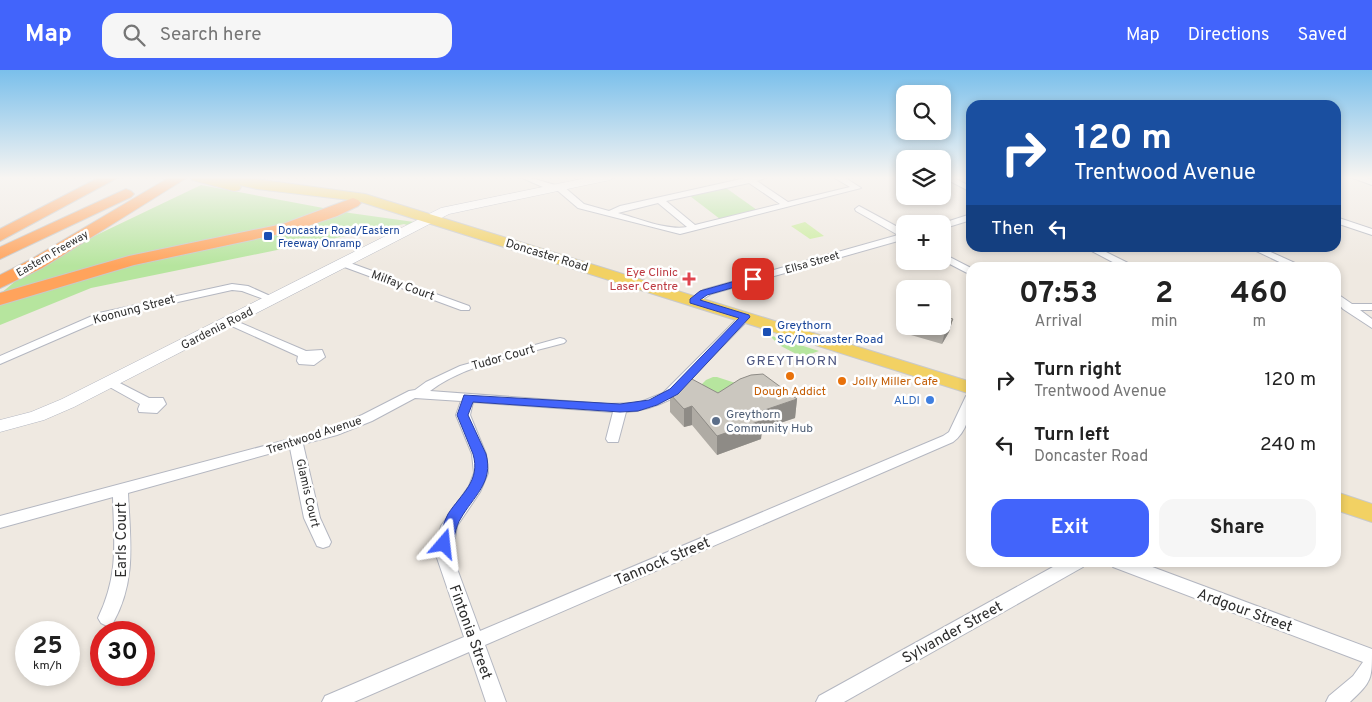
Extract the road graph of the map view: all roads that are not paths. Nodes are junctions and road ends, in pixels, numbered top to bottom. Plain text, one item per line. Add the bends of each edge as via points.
1 (57, 206) edge
2 (101, 206) edge
3 (132, 206) edge
4 (343, 206) edge
5 (382, 206) edge
6 (468, 206) edge
7 (586, 206) edge
8 (631, 206) edge
9 (667, 206) edge
10 (781, 206) edge
11 (859, 209) dead end
12 (610, 214) junction
13 (429, 219) junction
14 (966, 219) edge
15 (1341, 222) edge
16 (951, 224) edge
17 (694, 228) junction
18 (896, 231) edge
19 (1372, 232) edge
20 (0, 236) edge
21 (896, 239) edge
22 (1099, 252) edge
23 (1264, 252) edge
24 (0, 254) edge
25 (951, 261) edge
26 (1120, 262) edge
27 (1287, 262) edge
28 (342, 263) junction
29 (966, 269) edge
30 (0, 282) edge
31 (0, 299) edge
32 (272, 299) junction
33 (1341, 300) edge
34 (693, 301) junction
35 (1341, 307) edge
36 (1349, 307) junction
37 (1372, 307) edge
38 (465, 308) dead end
39 (745, 317) junction
40 (229, 321) junction
41 (1372, 326) edge
42 (560, 340) dead end
43 (306, 355) dead end
44 (0, 360) edge
45 (110, 382) junction
46 (966, 386) edge
47 (425, 394) junction
48 (468, 398) junction
49 (148, 403) dead end
50 (620, 408) junction
51 (966, 410) edge
52 (0, 426) edge
53 (613, 439) dead end
54 (296, 442) junction
55 (120, 490) junction
56 (1341, 504) edge
57 (1372, 513) edge
58 (0, 522) edge
59 (323, 542) dead end
60 (1068, 567) edge
61 (1132, 567) edge
62 (107, 618) dead end
63 (474, 641) junction
64 (1372, 657) edge
65 (1372, 665) edge
66 (332, 702) edge
67 (496, 702) edge
68 (826, 702) edge
69 (1336, 702) edge

1 - 20 highway
2 - 24 highway, Eastern Freeway
3 - 30 highway, Eastern Freeway
4 - 31 highway via 289,227 121,263
5 - 13 main road, Doncaster Road
6 - 13 street, Gardenia Road
7 - 12 street
8 - 12 street
9 - 17 street
10 - 17 street
11 - 18 street
12 - 17 street via 672,230
13 - 28 street, Gardenia Road
13 - 34 main road, Doncaster Road
14 - 16 street
15 - 19 street
21 - 34 street, Ellsa Street via 707,292
22 - 26 street
23 - 27 street
25 - 29 street
28 - 32 street, Gardenia Road
28 - 38 street, Milfay Court
32 - 40 street, Gardenia Road
32 - 44 street, Koonung Street via 232,287 125,309 86,321
33 - 36 street
34 - 39 main road, Doncaster Road
35 - 36 street
36 - 37 street
36 - 41 street
39 - 46 main road, Doncaster Road
39 - 50 street, Trentwood Avenue via 674,391 648,404
40 - 43 street
40 - 45 street, Gardenia Road
42 - 47 street, Tudor Court via 447,376
45 - 49 street
45 - 52 street, Gardenia Road via 46,413
47 - 48 street, Trentwood Avenue
47 - 54 street, Trentwood Avenue via 409,395 354,424
48 - 50 street, Trentwood Avenue
48 - 63 street, Fintonia Street via 462,415 479,454 481,475 449,526 444,555
50 - 53 street
51 - 63 street, Tannock Street via 954,435 948,439
54 - 55 street, Trentwood Avenue
54 - 59 street, Glamis Court via 312,518
55 - 58 street, Trentwood Avenue
55 - 62 street, Earls Court via 121,585 116,605
56 - 57 main road
60 - 68 street, Sylvander Street
61 - 64 street, Ardgour Street
63 - 66 street, Tannock Street
63 - 67 street, Fintonia Street
65 - 69 street via 1360,682

